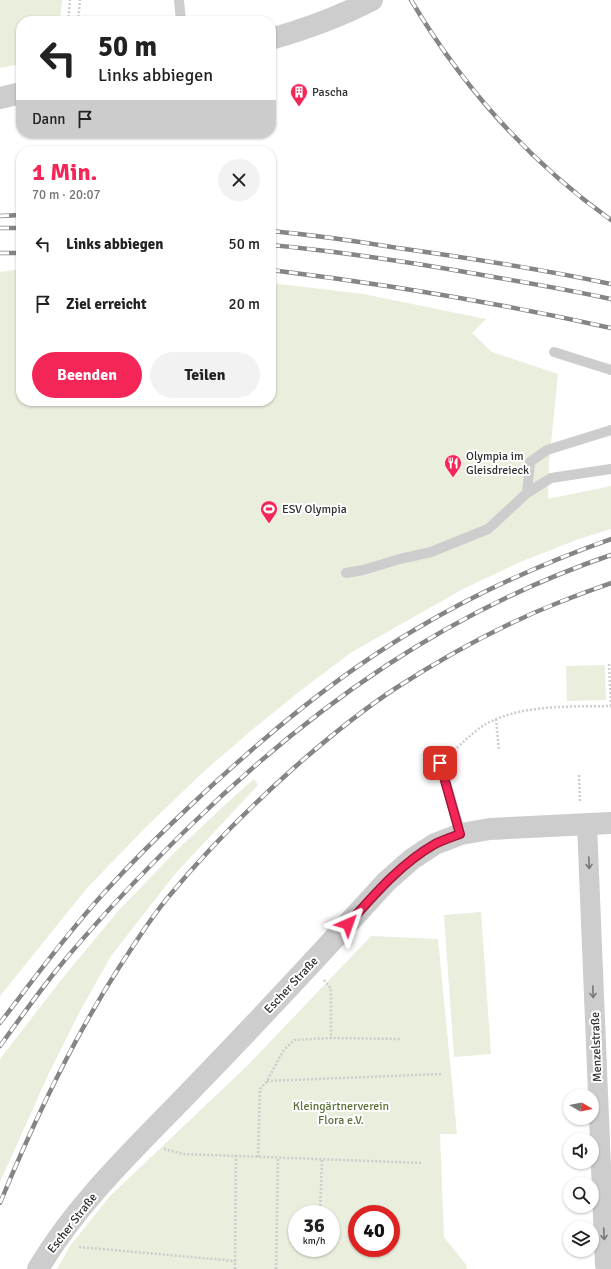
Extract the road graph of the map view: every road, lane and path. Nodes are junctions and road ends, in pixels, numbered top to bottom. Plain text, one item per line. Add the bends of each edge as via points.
1 (70, 0) edge
2 (80, 0) edge
3 (180, 0) edge
4 (372, 0) edge
5 (68, 16) edge
6 (78, 16) edge
7 (181, 16) edge
8 (276, 37) edge
9 (16, 94) edge
10 (0, 98) edge
11 (554, 352) dead end
12 (611, 370) edge
13 (611, 430) edge
14 (611, 469) edge
15 (527, 493) junction
16 (346, 573) dead end
17 (611, 664) edge
18 (611, 706) edge
19 (496, 719) junction
20 (499, 751) dead end
21 (440, 763) joint
22 (579, 775) dead end
23 (611, 823) edge
24 (584, 824) junction
25 (460, 834) junction
26 (310, 966) junction
27 (331, 1038) junction
28 (400, 1039) dead end
29 (442, 1074) dead end
30 (267, 1081) junction
31 (605, 1125) edge
32 (148, 1135) junction
33 (236, 1155) junction
34 (258, 1157) junction
35 (278, 1158) junction
36 (322, 1160) junction
37 (423, 1163) dead end
38 (320, 1205) edge
39 (59, 1237) junction
40 (236, 1261) junction
41 (38, 1269) edge
42 (235, 1269) edge
43 (276, 1269) edge
44 (609, 1269) edge

1 - 5 path
2 - 6 path
3 - 7 lane
4 - 8 street via 350,11
9 - 10 street
11 - 12 lane
13 - 15 lane via 547,450 530,462
14 - 15 lane via 551,478
15 - 16 lane via 488,529 431,552
17 - 18 path
18 - 19 path via 541,708
19 - 20 path
19 - 21 path via 468,738
21 - 25 lane
22 - 24 path
23 - 24 street, Escher Straße
24 - 25 street, Escher Straße via 490,829
24 -> 31 street, Menzelstraße
25 - 26 street, Escher Straße via 435,844 412,859 386,882
26 - 27 path via 331,989
26 - 32 street, Escher Straße
27 - 28 path
27 - 30 path via 294,1040 283,1051
29 - 30 path
30 - 34 path via 260,1089
31 -> 44 street, Menzelstraße via 605,1265
32 - 33 path via 165,1149 183,1154
32 - 39 street, Escher Straße
33 - 34 path
33 - 40 path
34 - 35 path
35 - 36 path
35 - 43 path
36 - 37 path
36 - 38 path
39 - 40 path via 70,1246
39 - 41 street, Escher Straße
40 - 42 path

